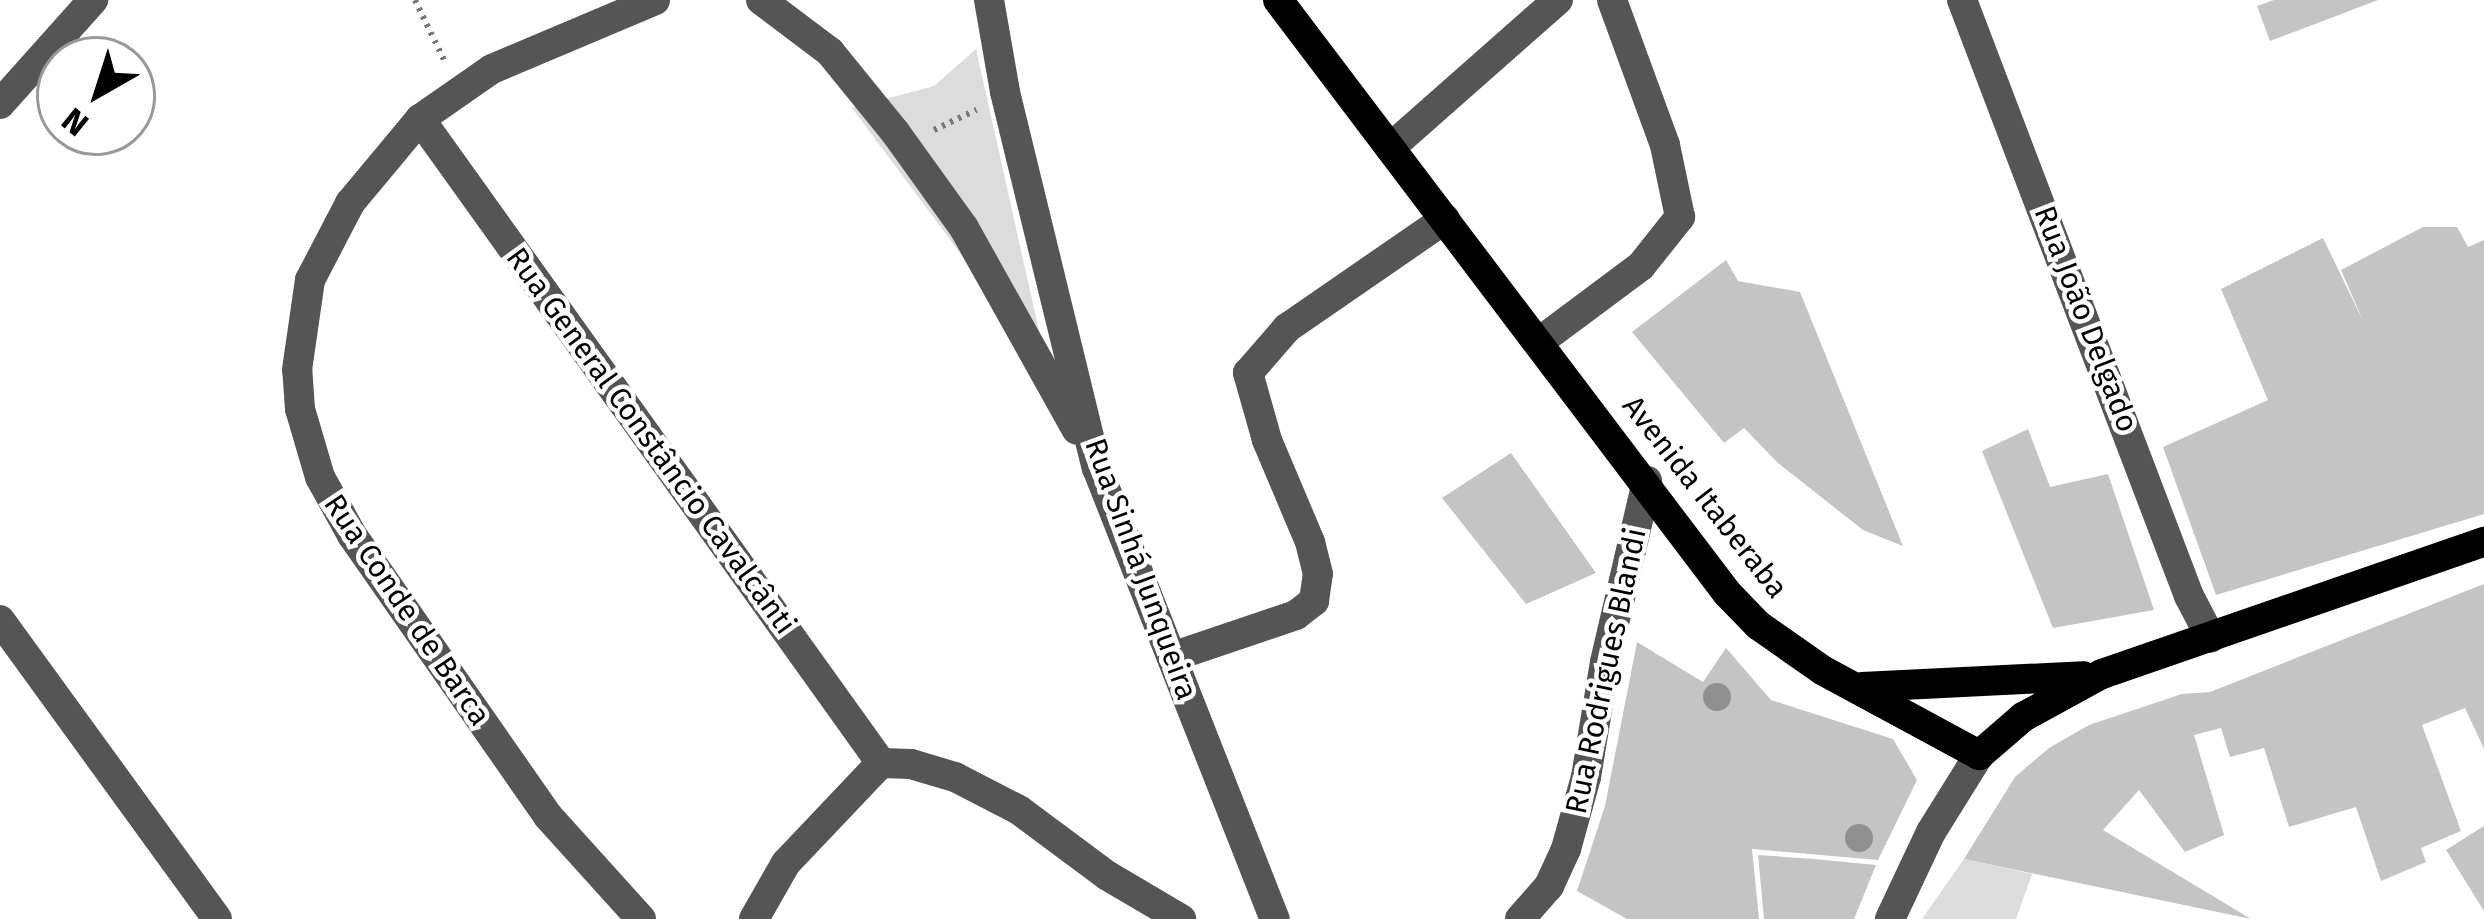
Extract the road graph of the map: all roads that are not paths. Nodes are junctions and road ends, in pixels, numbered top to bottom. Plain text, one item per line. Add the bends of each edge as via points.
1 (93, 0) edge
2 (655, 0) edge
3 (761, 0) edge
4 (989, 0) edge
5 (1278, 0) edge
6 (1558, 0) edge
7 (1612, 0) edge
8 (1962, 0) edge
9 (0, 104) edge
10 (420, 119) junction
11 (1390, 148) junction
12 (1445, 219) junction
13 (1539, 341) junction
14 (1097, 468) junction
15 (1647, 481) junction
16 (2484, 542) edge
17 (0, 620) edge
18 (2211, 638) junction
19 (1172, 657) junction
20 (2102, 674) junction
21 (1851, 685) junction
22 (1979, 755) junction
23 (881, 763) junction
24 (217, 919) edge
25 (641, 919) edge
26 (754, 919) edge
27 (1181, 919) edge
28 (1275, 919) edge
29 (1520, 919) edge
30 (1890, 919) edge

1 - 9 street
2 - 10 street, Rua Conde de Barca via 551,40
3 - 14 street via 830,52 895,132 975,247
4 - 14 street, Rua Sinhá Junqueira via 1004,92
5 - 11 main road, Avenida Itaberaba
6 - 11 street
7 - 13 street via 1665,145 1680,217 1641,266
8 - 18 street, Rua João Delgado
10 - 23 street, Rua General Constâncio Cavalcânti
10 - 25 street, Rua Conde de Barca via 350,203 310,280 300,409 320,477 352,535 548,816
11 - 12 main road, Avenida Itaberaba
12 - 13 main road, Avenida Itaberaba
12 - 19 street via 1287,328 1248,373 1310,542 1314,601 1296,615
13 - 15 main road, Avenida Itaberaba
14 - 19 street, Rua Sinhá Junqueira
15 - 21 main road, Avenida Itaberaba via 1758,625
15 - 29 street, Rua Rodrigues Blandi via 1566,850
16 - 18 main road
17 - 24 street
18 - 20 main road
19 - 28 street, Rua Sinhá Junqueira
20 - 21 main road
20 - 22 main road via 2023,717
21 - 22 main road, Avenida Itaberaba
22 - 30 street
23 - 26 street via 786,863
23 - 27 street via 955,777 1019,810

